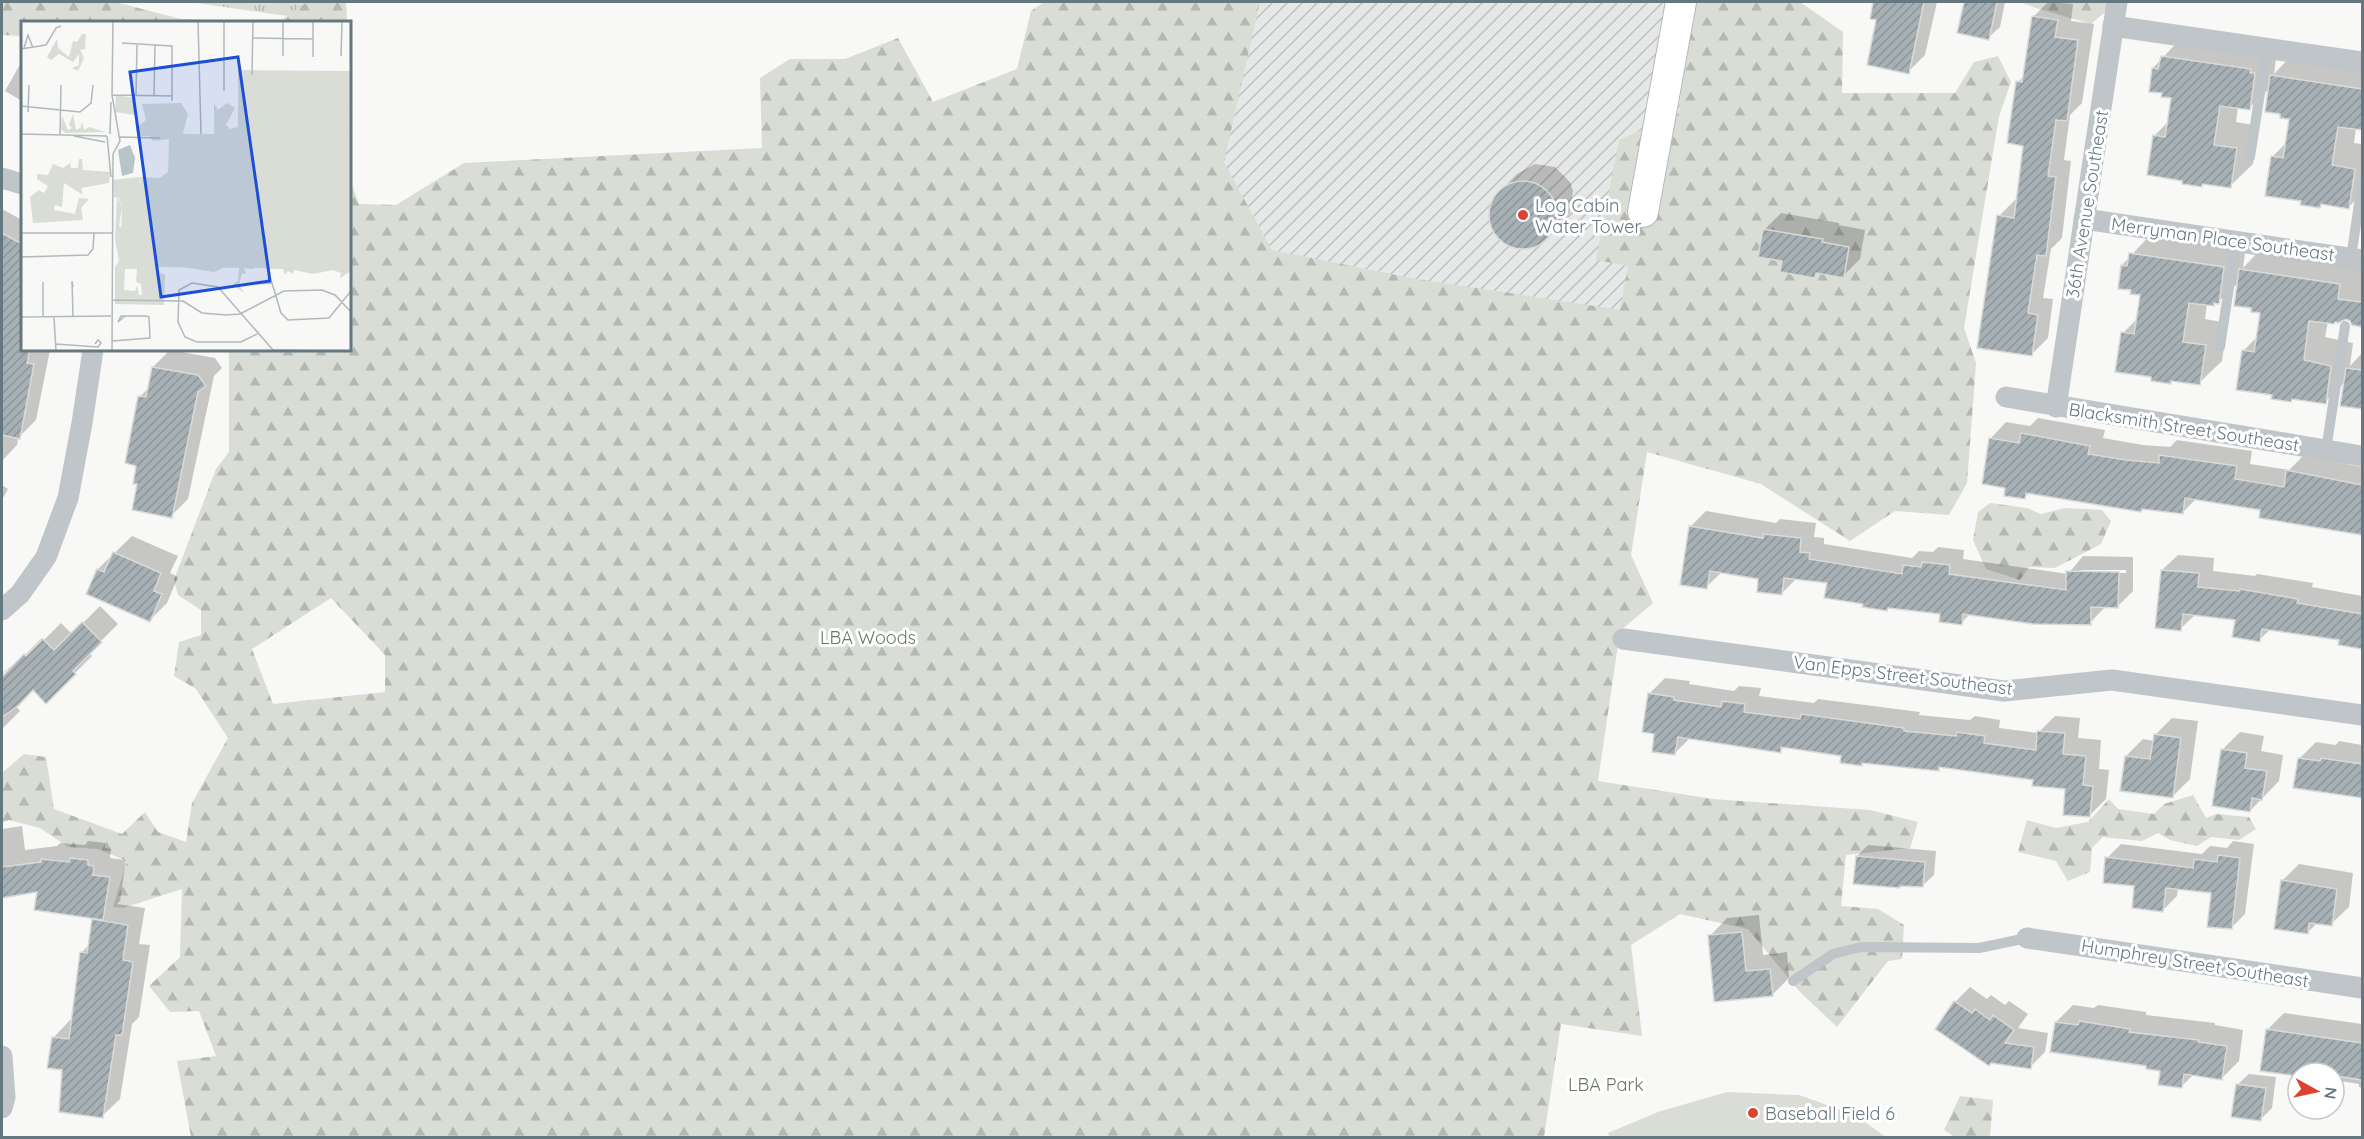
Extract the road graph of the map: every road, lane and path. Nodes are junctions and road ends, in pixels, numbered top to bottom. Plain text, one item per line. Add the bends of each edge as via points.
1 (1681, 2) edge
2 (2117, 2) edge
3 (2113, 26) junction
4 (2267, 48) junction
5 (2362, 62) edge
6 (2250, 157) dead end
7 (2, 178) edge
8 (21, 184) edge
9 (2362, 184) edge
10 (1643, 212) dead end
11 (2085, 219) junction
12 (2236, 241) junction
13 (2357, 259) edge
14 (2345, 326) dead end
15 (2220, 346) dead end
16 (93, 351) edge
17 (2006, 397) dead end
18 (2056, 407) junction
19 (2326, 450) junction
20 (2362, 456) edge
21 (2, 610) edge
22 (1623, 639) dead end
23 (2362, 715) edge
24 (2027, 938) joint
25 (1793, 981) dead end
26 (2362, 988) edge
27 (2, 1056) edge
28 (2, 1107) edge

1 - 10 street
2 - 3 street, 36th Avenue Southeast
3 - 4 street
3 - 11 street, 36th Avenue Southeast
4 - 5 street
4 - 6 lane
7 - 8 street
9 - 13 lane
11 - 12 street, Merryman Place Southeast
11 - 18 street, 36th Avenue Southeast
12 - 13 street, Merryman Place Southeast
12 - 15 lane
14 - 19 lane
16 - 21 street via 68,498 46,557 20,594
17 - 18 street, Blacksmith Street Southeast
18 - 19 street, Blacksmith Street Southeast
19 - 20 street, Blacksmith Street Southeast
22 - 23 street, Van Epps Street Southeast via 2004,691 2112,680
24 - 25 lane via 1979,948 1861,947 1833,954
24 - 26 street, Humphrey Street Southeast
27 - 28 street

